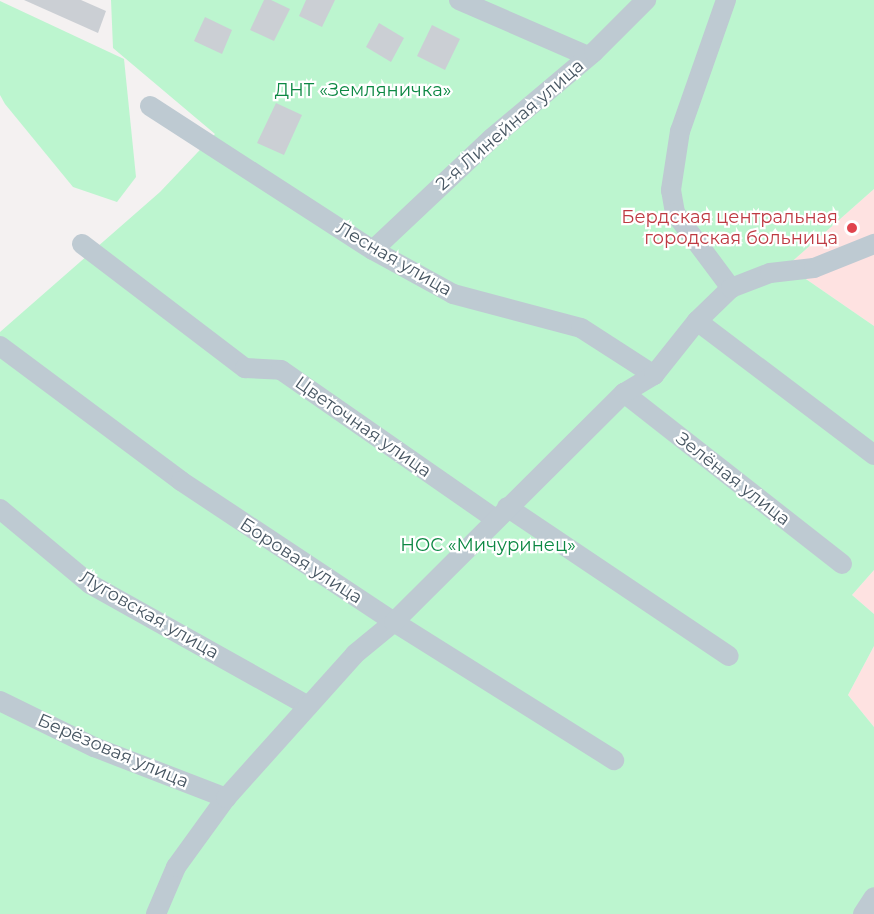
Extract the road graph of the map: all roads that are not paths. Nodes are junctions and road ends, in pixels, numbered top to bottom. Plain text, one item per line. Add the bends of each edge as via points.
1 (459, 0) edge
2 (646, 0) edge
3 (726, 0) edge
4 (588, 56) junction
5 (150, 106) dead end
6 (82, 244) dead end
7 (874, 244) edge
8 (373, 250) junction
9 (731, 288) junction
10 (697, 321) junction
11 (0, 346) edge
12 (654, 375) junction
13 (624, 393) junction
14 (874, 455) edge
15 (0, 509) edge
16 (501, 513) junction
17 (842, 564) dead end
18 (394, 622) junction
19 (729, 656) dead end
20 (0, 701) edge
21 (308, 706) junction
22 (614, 760) dead end
23 (226, 798) junction
24 (874, 897) edge
25 (156, 914) edge
26 (863, 914) edge

1 - 4 street
2 - 4 street, 2-я Линейная улица
3 - 9 street via 680,131 671,190 675,213
4 - 8 street, 2-я Линейная улица via 492,138
5 - 8 street, Лесная улица
6 - 16 street, Цветочная улица via 245,368 281,370
7 - 9 street via 814,268 770,273
8 - 12 street, Лесная улица via 453,294 581,328
9 - 10 street
10 - 12 street
10 - 14 street
11 - 18 street, Боровая улица via 181,482
12 - 13 street
13 - 16 street
13 - 17 street, Зелёная улица
15 - 21 street, Луговская улица via 90,584
16 - 18 street
16 - 19 street, Цветочная улица
18 - 21 street via 355,654
18 - 22 street, Боровая улица
20 - 23 street, Берёзовая улица via 94,747
21 - 23 street
23 - 25 street via 176,867
24 - 26 street

